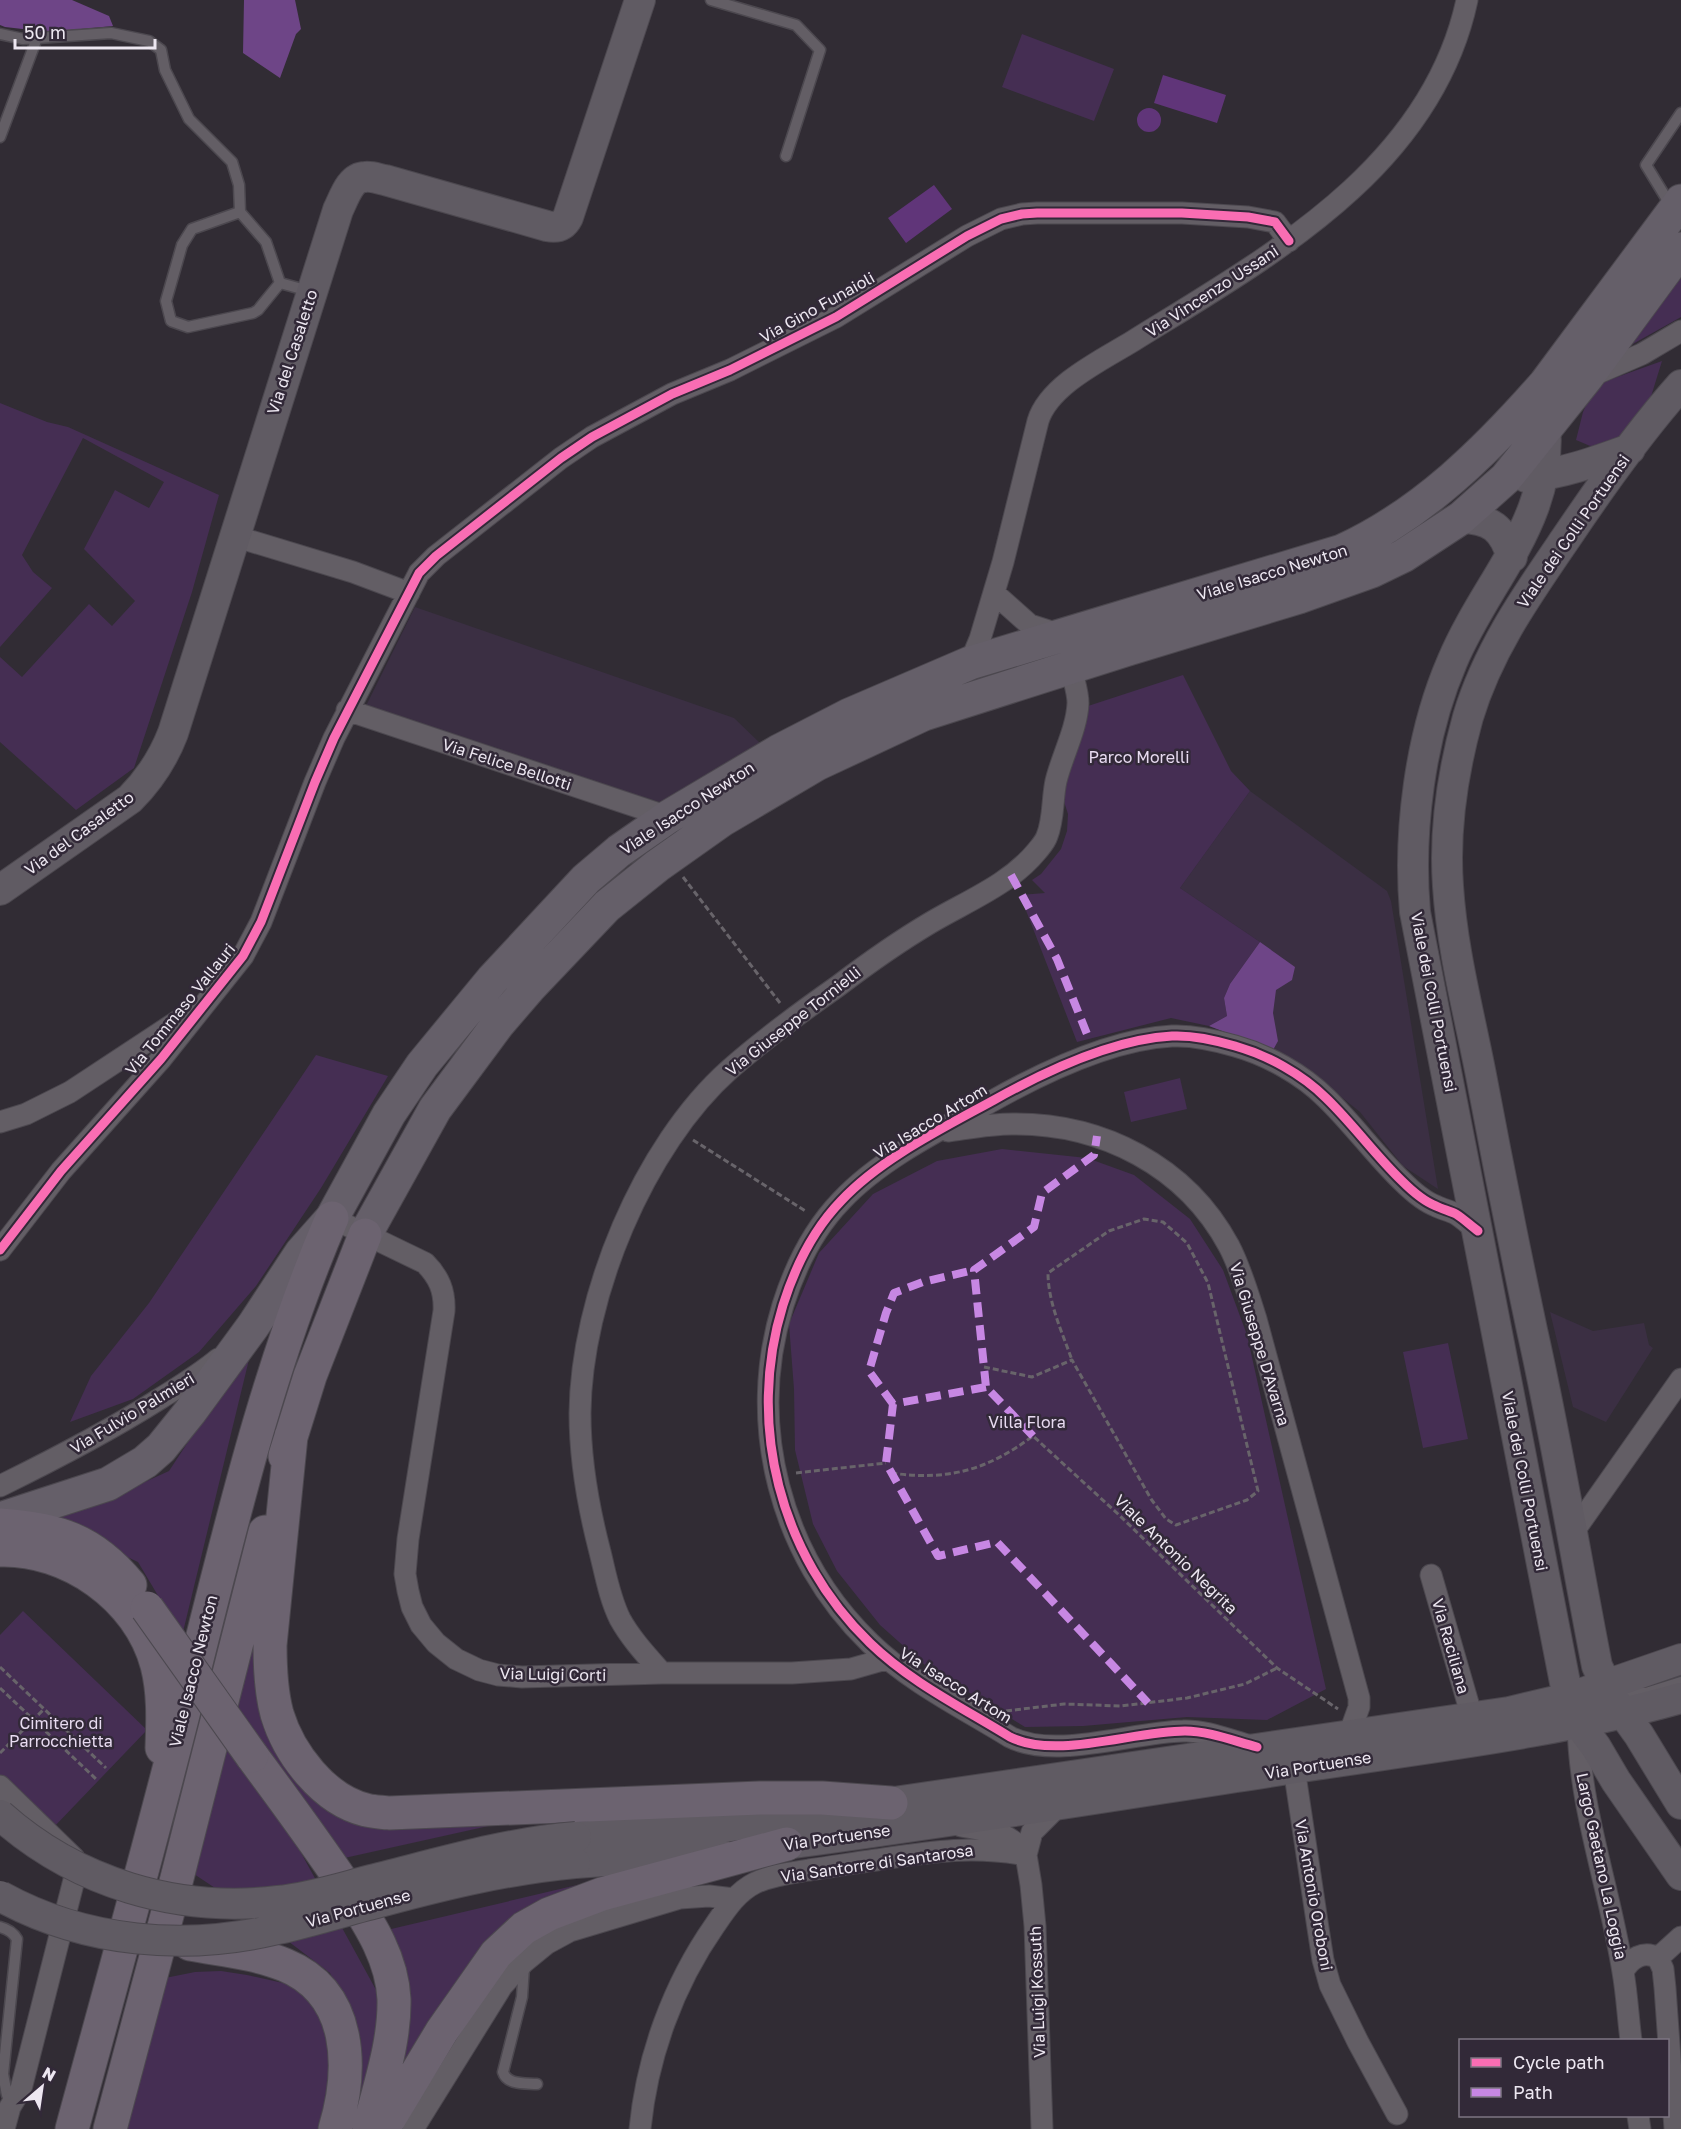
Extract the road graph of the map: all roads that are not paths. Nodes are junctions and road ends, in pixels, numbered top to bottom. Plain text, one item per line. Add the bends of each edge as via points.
1 (640, 0) edge
2 (711, 0) edge
3 (1467, 0) edge
4 (0, 34) edge
5 (37, 38) junction
6 (1681, 113) edge
7 (0, 137) edge
8 (786, 156) dead end
9 (1677, 205) edge
10 (240, 212) junction
11 (1289, 241) junction
12 (1681, 249) edge
13 (280, 284) junction
14 (312, 292) junction
15 (1681, 331) edge
16 (1587, 377) junction
17 (1545, 384) junction
18 (1681, 385) edge
19 (1546, 429) junction
20 (1630, 449) junction
21 (1584, 464) junction
22 (1544, 475) junction
23 (1506, 478) junction
24 (1461, 518) junction
25 (234, 536) junction
26 (1512, 557) junction
27 (409, 593) junction
28 (994, 593) junction
29 (1124, 633) junction
30 (1061, 635) junction
31 (970, 663) junction
32 (1071, 667) junction
33 (347, 710) junction
34 (668, 817) junction
35 (0, 891) edge
36 (206, 1003) junction
37 (0, 1122) edge
38 (936, 1133) junction
39 (1499, 1171) junction
40 (1468, 1178) junction
41 (350, 1185) junction
42 (383, 1203) junction
43 (332, 1218) junction
44 (1478, 1231) junction
45 (365, 1235) junction
46 (0, 1250) edge
47 (253, 1326) junction
48 (1681, 1379) edge
49 (291, 1436) junction
50 (0, 1486) edge
51 (0, 1519) edge
52 (0, 1525) edge
53 (1572, 1534) junction
54 (0, 1550) edge
55 (1431, 1575) dead end
56 (886, 1659) junction
57 (1681, 1659) edge
58 (662, 1673) junction
59 (1681, 1682) edge
60 (1681, 1698) edge
61 (1614, 1700) junction
62 (1573, 1711) junction
63 (1472, 1717) junction
64 (1343, 1722) junction
65 (1257, 1748) junction
66 (1294, 1768) junction
67 (0, 1786) edge
68 (161, 1795) junction
69 (891, 1803) junction
70 (1060, 1804) junction
71 (1681, 1804) edge
72 (0, 1815) edge
73 (940, 1823) junction
74 (787, 1844) junction
75 (575, 1850) junction
76 (1026, 1855) junction
77 (1681, 1875) edge
78 (0, 1896) edge
79 (734, 1899) junction
80 (0, 1927) edge
81 (1681, 1937) edge
82 (177, 1942) junction
83 (1658, 1958) junction
84 (524, 1962) junction
85 (1623, 1972) junction
86 (1631, 2039) edge
87 (1669, 2039) edge
88 (1669, 2045) edge
89 (537, 2084) dead end
90 (1397, 2114) dead end
91 (6, 2115) edge
92 (72, 2129) edge
93 (110, 2129) edge
94 (335, 2129) edge
95 (369, 2129) edge
96 (383, 2129) edge
97 (413, 2129) edge
98 (640, 2129) edge
99 (1042, 2129) edge
100 (1675, 2129) edge

1 - 14 street, Via del Casaletto via 568,217 562,225 547,226 364,176 351,185 338,210
2 - 8 lane via 796,26 820,50
3 - 11 street, Via Vincenzo Ussani via 1448,61 1406,130 1350,193
4 - 5 lane
5 - 7 lane
5 - 10 lane via 111,33 149,41 161,50 165,70 189,119 232,162 239,185
6 - 9 lane via 1646,165
9 - 17 main road, Viale Isacco Newton
10 - 13 lane via 266,242
10 - 13 lane via 192,229 182,245 166,301 171,321 188,327 252,313
11 - 27 street, Via Gino Funaioli via 1275,222 1248,217 1037,213 1001,219 836,317 672,394 592,437 436,556 419,573
11 - 28 street, Via Vincenzo Ussani via 1051,396 1038,421
12 - 16 main road, Viale Isacco Newton
13 - 14 lane
14 - 25 street, Via del Casaletto
15 - 16 street via 1642,354
16 - 19 main road, Viale Isacco Newton
17 - 19 street, Viale dei Colli Portuensi
17 - 29 main road, Viale Isacco Newton via 1469,464 1371,537
18 - 20 street, Viale dei Colli Portuensi
19 - 21 street via 1561,451
19 - 22 street, Viale dei Colli Portuensi
19 - 23 main road, Viale Isacco Newton
20 - 21 street
20 - 39 street, Viale dei Colli Portuensi via 1524,598 1492,655 1470,711 1457,766 1448,849 1450,907
21 - 22 street
22 - 23 street
22 - 26 street, Viale dei Colli Portuensi
23 - 24 main road, Viale Isacco Newton
24 - 26 street via 1493,524
24 - 29 main road, Viale Isacco Newton via 1403,556 1363,575 1299,597
25 - 27 street
25 - 35 street, Via del Casaletto via 173,733 154,772 130,799
26 - 40 street, Viale dei Colli Portuensi via 1460,644 1437,702 1422,769 1413,862 1422,953
27 - 33 street, Via Tommaso Vallauri
28 - 30 street via 1030,625
28 - 31 street, Via Vincenzo Ussani
29 - 30 main road, Viale Isacco Newton
29 - 32 main road, Viale Isacco Newton
30 - 31 main road, Viale Isacco Newton
31 - 34 main road, Viale Isacco Newton via 849,715 779,751
32 - 42 main road, Viale Isacco Newton via 935,711 862,742 759,797 668,858 607,906 511,1008 435,1109
32 - 58 street, Via Giuseppe Tornielli via 1078,706 1057,776 1044,842 1030,859 992,889 929,924 792,1019 711,1086 676,1130 638,1196 600,1290 586,1354 580,1415 592,1518 614,1601 627,1630
33 - 34 street, Via Felice Bellotti
33 - 36 street, Via Tommaso Vallauri via 257,932 233,972
34 - 41 main road, Viale Isacco Newton via 586,879 492,980 409,1084
36 - 37 street via 69,1092 26,1114
36 - 46 street, Via Tommaso Vallauri
38 - 44 street, Via Isacco Artom via 1011,1091 1093,1055 1158,1038 1185,1036 1210,1040 1258,1054 1311,1085 1411,1189
38 - 56 street, Via Isacco Artom via 872,1173 824,1222 791,1280 770,1361 768,1406 776,1476 789,1520 812,1567 847,1617
38 - 64 street, Via Giuseppe D'Avarna via 1024,1124 1097,1136 1160,1167 1196,1199 1217,1227 1241,1274 1256,1319 1359,1698 1359,1707
39 - 40 street
39 - 53 street, Viale dei Colli Portuensi
40 - 44 street, Viale dei Colli Portuensi
41 - 42 street
41 - 43 main road, Viale Isacco Newton
42 - 45 main road, Viale Isacco Newton
43 - 45 street
43 - 47 main road via 301,1253
43 - 68 highway, Viale Isacco Newton via 273,1374
44 - 62 street, Viale dei Colli Portuensi
45 - 49 highway, Viale Isacco Newton via 313,1367
45 - 58 street, Via Luigi Corti via 425,1263 444,1294 405,1574 410,1600 425,1631 456,1659 498,1675
47 - 50 street, Via Fulvio Palmieri via 212,1364 143,1409
47 - 51 main road via 190,1412 146,1462 88,1493
48 - 53 street
49 - 69 highway via 270,1645 271,1680 276,1712 288,1739 307,1768 331,1792 366,1810 389,1813 768,1798
49 - 93 highway, Viale Isacco Newton
52 - 95 highway, bridge via 50,1530 70,1537 88,1546 114,1568 147,1608 371,1926 387,1965 394,1996 393,2025
53 - 61 street, Viale dei Colli Portuensi via 1596,1666
54 - 68 highway via 33,1551 72,1565 111,1593 138,1625 160,1679
55 - 63 street, Via Raciliana
56 - 58 street, Via Luigi Corti via 840,1671
56 - 65 street, Via Isacco Artom via 1019,1741 1038,1746 1186,1731
57 - 61 street, Via Portuense
59 - 61 lane, Via Portuense via 1646,1693 1629,1692
60 - 61 street, Via Portuense
61 - 62 street, Via Portuense
61 - 71 street
62 - 63 street, Via Portuense via 1540,1706
62 - 66 street, Via Portuense via 1515,1735
62 - 77 street, Largo Gaetano La Loggia
62 - 85 street, Largo Gaetano La Loggia via 1594,1841
63 - 64 street, Via Portuense
64 - 65 street, Via Portuense
65 - 69 street, Via Portuense
66 - 70 street, Via Portuense
66 - 90 street, Via Antonio Oroboni via 1330,1984
67 - 91 street via 74,1858 77,1868 21,2089
68 - 92 highway, Viale Isacco Newton
69 - 75 street, Via Portuense
70 - 73 street, Via Portuense
70 - 76 street via 1032,1832
72 - 75 street, Via Portuense, bridge via 57,1857 129,1889 220,1904 302,1897 505,1847
73 - 74 street, Via Portuense
73 - 76 street via 1004,1834
74 - 75 street, Via Portuense via 680,1856
74 - 96 highway via 602,1894 524,1928 496,1954 442,2031
75 - 82 street, Via Portuense, bridge via 535,1867 492,1874 277,1930
76 - 79 street, Via Santorre di Santarosa via 965,1848 865,1861 770,1877
76 - 99 street, Via Luigi Kossuth via 1035,1926
78 - 82 street, Via Portuense, bridge via 34,1913 93,1932
79 - 84 street via 709,1896 669,1901 570,1931
79 - 98 street, Via Santorre di Santarosa via 692,1961 669,2010 647,2079
80 - 91 lane via 17,1939 3,2074
81 - 83 street
82 - 94 highway, bridge via 268,1959 286,1965 317,1986 341,2026 345,2048
83 - 85 street, Largo Gaetano La Loggia via 1642,1955 1629,1962
83 - 87 street via 1663,1969
84 - 89 lane via 522,1997 503,2072 510,2082
84 - 97 street via 502,1986
85 - 86 street
88 - 100 street

